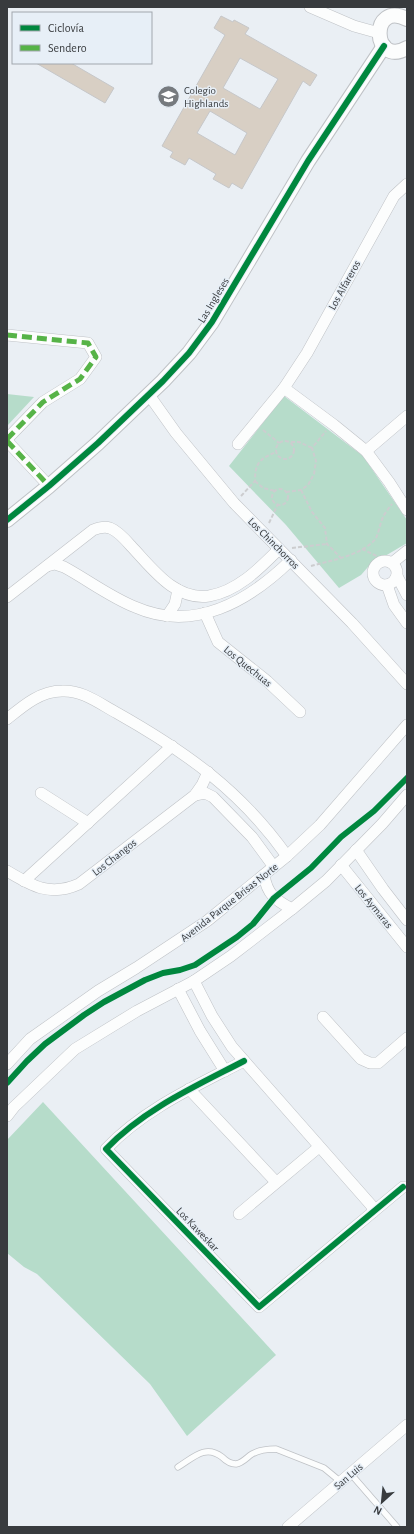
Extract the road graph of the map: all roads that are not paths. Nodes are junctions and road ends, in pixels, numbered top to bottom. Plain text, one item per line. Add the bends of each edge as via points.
1 (310, 7) edge
2 (407, 19) edge
3 (381, 40) junction
4 (406, 49) edge
5 (407, 184) edge
6 (7, 335) edge
7 (284, 388) junction
8 (149, 395) junction
9 (407, 416) edge
10 (7, 440) edge
11 (238, 444) dead end
12 (366, 451) junction
13 (49, 486) junction
14 (407, 510) edge
15 (7, 520) edge
16 (72, 547) junction
17 (279, 549) junction
18 (407, 551) edge
19 (291, 560) junction
20 (389, 562) junction
21 (47, 566) junction
22 (73, 572) junction
23 (396, 576) junction
24 (387, 584) junction
25 (178, 590) junction
26 (407, 595) edge
27 (7, 596) edge
28 (205, 614) junction
29 (167, 616) junction
30 (407, 622) edge
31 (407, 684) edge
32 (300, 712) dead end
33 (7, 719) edge
34 (407, 725) edge
35 (172, 746) junction
36 (208, 772) junction
37 (41, 793) dead end
38 (195, 795) junction
39 (407, 795) edge
40 (88, 823) junction
41 (356, 850) junction
42 (286, 856) junction
43 (341, 866) junction
44 (274, 867) junction
45 (7, 870) edge
46 (264, 875) junction
47 (24, 881) junction
48 (292, 909) junction
49 (407, 920) edge
50 (407, 947) edge
51 (194, 981) junction
52 (178, 989) junction
53 (322, 1017) dead end
54 (407, 1038) edge
55 (244, 1061) junction
56 (7, 1064) edge
57 (225, 1071) junction
58 (189, 1089) junction
59 (7, 1116) edge
60 (319, 1147) junction
61 (276, 1182) junction
62 (403, 1187) dead end
63 (373, 1212) junction
64 (239, 1214) dead end
65 (407, 1425) edge
66 (178, 1467) dead end
67 (350, 1473) junction
68 (340, 1482) junction
69 (288, 1527) edge
70 (398, 1527) edge

1 - 3 street
2 - 3 street, Las Ingleses via 396,16 386,19 380,28
3 - 4 street via 394,51
3 - 8 street, Las Ingleses via 212,322 181,362
5 - 7 street, Los Alfareros via 394,196 307,353
6 - 10 street via 88,343 96,357 80,379 43,402
7 - 11 street, Los Alfareros
7 - 12 street
8 - 13 street, Las Ingleses
8 - 17 street, Los Chinchorros via 176,433 234,503
9 - 12 street
10 - 13 street
12 - 14 street
13 - 15 street, Las Ingleses
16 - 21 street
16 - 22 street via 67,561
16 - 25 street via 99,527 110,528
17 - 19 street, Los Chinchorros
17 - 25 street via 255,572 229,589 210,596 194,596
18 - 20 street
19 - 28 street via 269,581 243,599
19 - 31 street, Los Chinchorros via 352,622
20 - 23 street via 396,569
20 - 24 street via 381,561 375,566 373,573 376,581
21 - 22 street via 55,564
21 - 27 street
22 - 29 street via 132,606
23 - 24 street via 393,582
23 - 26 street
24 - 30 street via 394,605
25 - 29 street via 175,604
28 - 29 street
28 - 32 street, Los Quechuas via 218,642 267,681
33 - 35 street via 27,703 45,694 53,691 70,691 88,697
34 - 42 street, Avenida Parque Brisas Norte via 320,825
35 - 36 street
35 - 40 street
36 - 38 street, Los Changos
36 - 42 street via 253,814
37 - 40 street
38 - 44 street via 205,793 213,797 248,832
38 - 47 street, Los Changos via 79,884 57,890 40,888
39 - 41 street
40 - 47 street
41 - 43 street
41 - 49 street, Los Aymaras
42 - 44 street, Avenida Parque Brisas Norte
43 - 48 street
43 - 50 street, Los Aymaras
44 - 46 street, Avenida Parque Brisas Norte
45 - 47 street, Los Changos
46 - 48 street via 269,892
46 - 56 street, Avenida Parque Brisas Norte via 207,921 98,991 30,1039
48 - 51 street
51 - 52 street
51 - 55 street via 224,1034
52 - 57 street
52 - 59 street via 75,1049
53 - 54 street via 361,1059 370,1063 378,1063
55 - 57 street, Los Kaweskar
55 - 60 street
57 - 58 street, Los Kaweskar
58 - 61 street
58 - 63 street, Los Kaweskar via 158,1107 106,1149 259,1307
60 - 61 street
60 - 63 street via 371,1205
61 - 64 street
62 - 63 street, Los Kaweskar
65 - 67 street, San Luis
66 - 68 lane via 204,1452 217,1453 228,1462 236,1464 257,1452 276,1449 324,1468
67 - 68 street, San Luis
67 - 70 lane
68 - 69 street, San Luis

